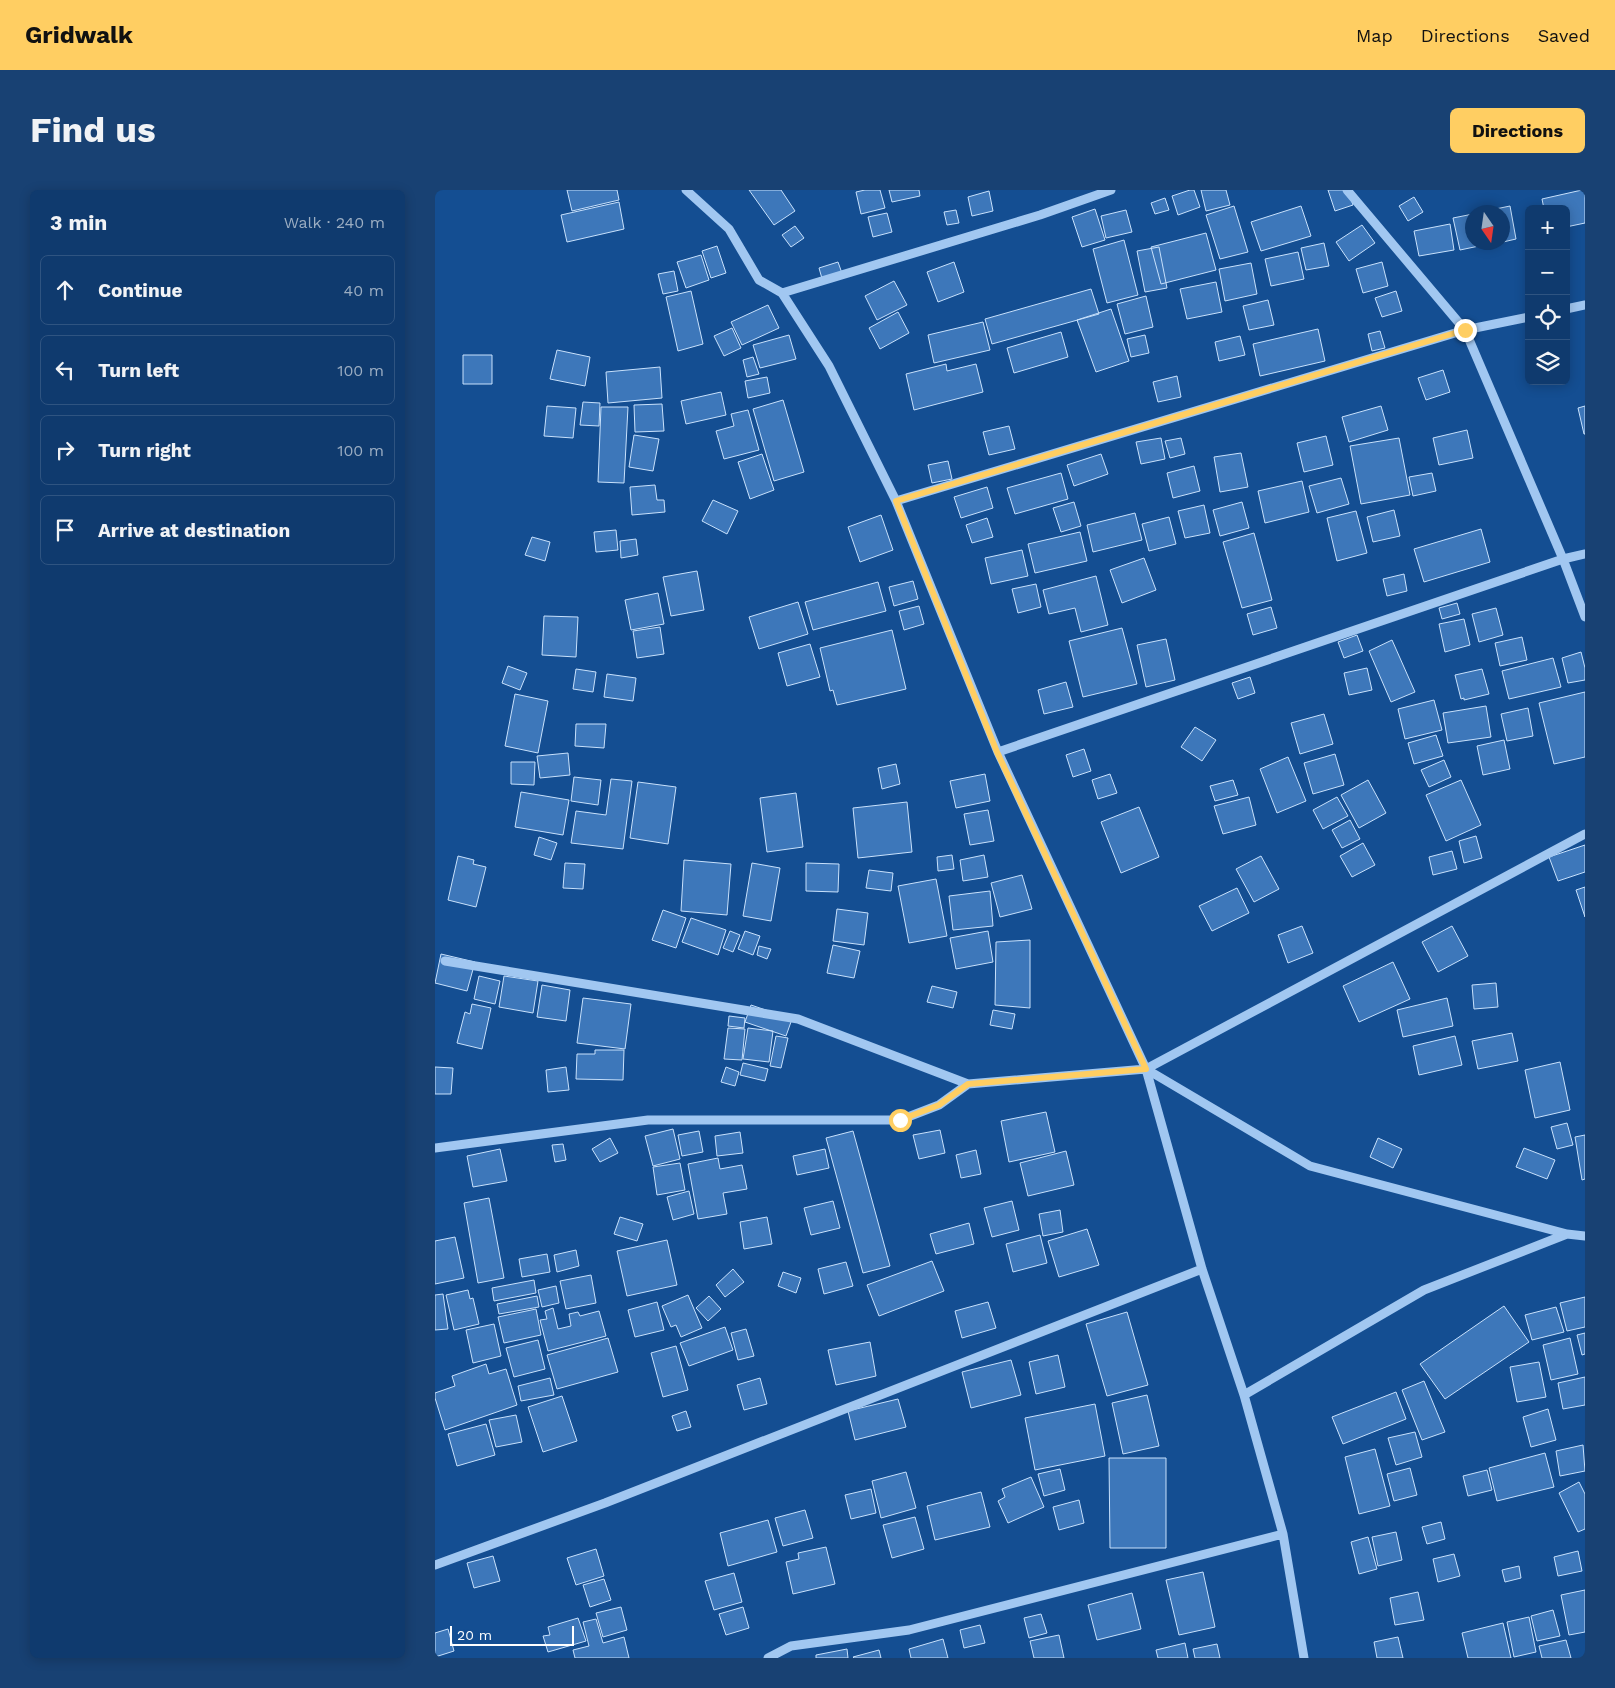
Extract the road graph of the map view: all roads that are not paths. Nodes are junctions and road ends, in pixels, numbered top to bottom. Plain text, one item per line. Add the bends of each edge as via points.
1 (686, 190) edge
2 (1111, 190) edge
3 (1347, 190) edge
4 (782, 293) junction
5 (1585, 305) edge
6 (1570, 308) edge
7 (1525, 318) edge
8 (1465, 330) junction
9 (896, 501) junction
10 (1585, 554) edge
11 (1563, 559) junction
12 (1585, 617) edge
13 (997, 752) junction
14 (1585, 834) edge
15 (445, 961) dead end
16 (1146, 1069) junction
17 (968, 1084) junction
18 (435, 1148) edge
19 (1567, 1234) junction
20 (1585, 1236) edge
21 (1202, 1269) junction
22 (1244, 1396) junction
23 (1283, 1534) junction
24 (435, 1565) edge
25 (767, 1658) edge
26 (1304, 1658) edge

1 - 4 street via 729,229 759,280
2 - 4 street via 1040,215
3 - 8 street
4 - 9 street via 829,366
5 - 6 street
7 - 8 street
8 - 9 street
8 - 11 street
9 - 13 street
10 - 11 street
11 - 12 street
11 - 13 street
13 - 16 street
14 - 16 street
15 - 17 street via 798,1019
16 - 17 street
16 - 19 street via 1310,1166
16 - 21 street
17 - 18 street via 939,1105 900,1120 648,1120
19 - 20 street
19 - 22 street via 1423,1290
21 - 22 street
21 - 24 street via 605,1503
22 - 23 street
23 - 25 street via 909,1630 791,1646
23 - 26 street

